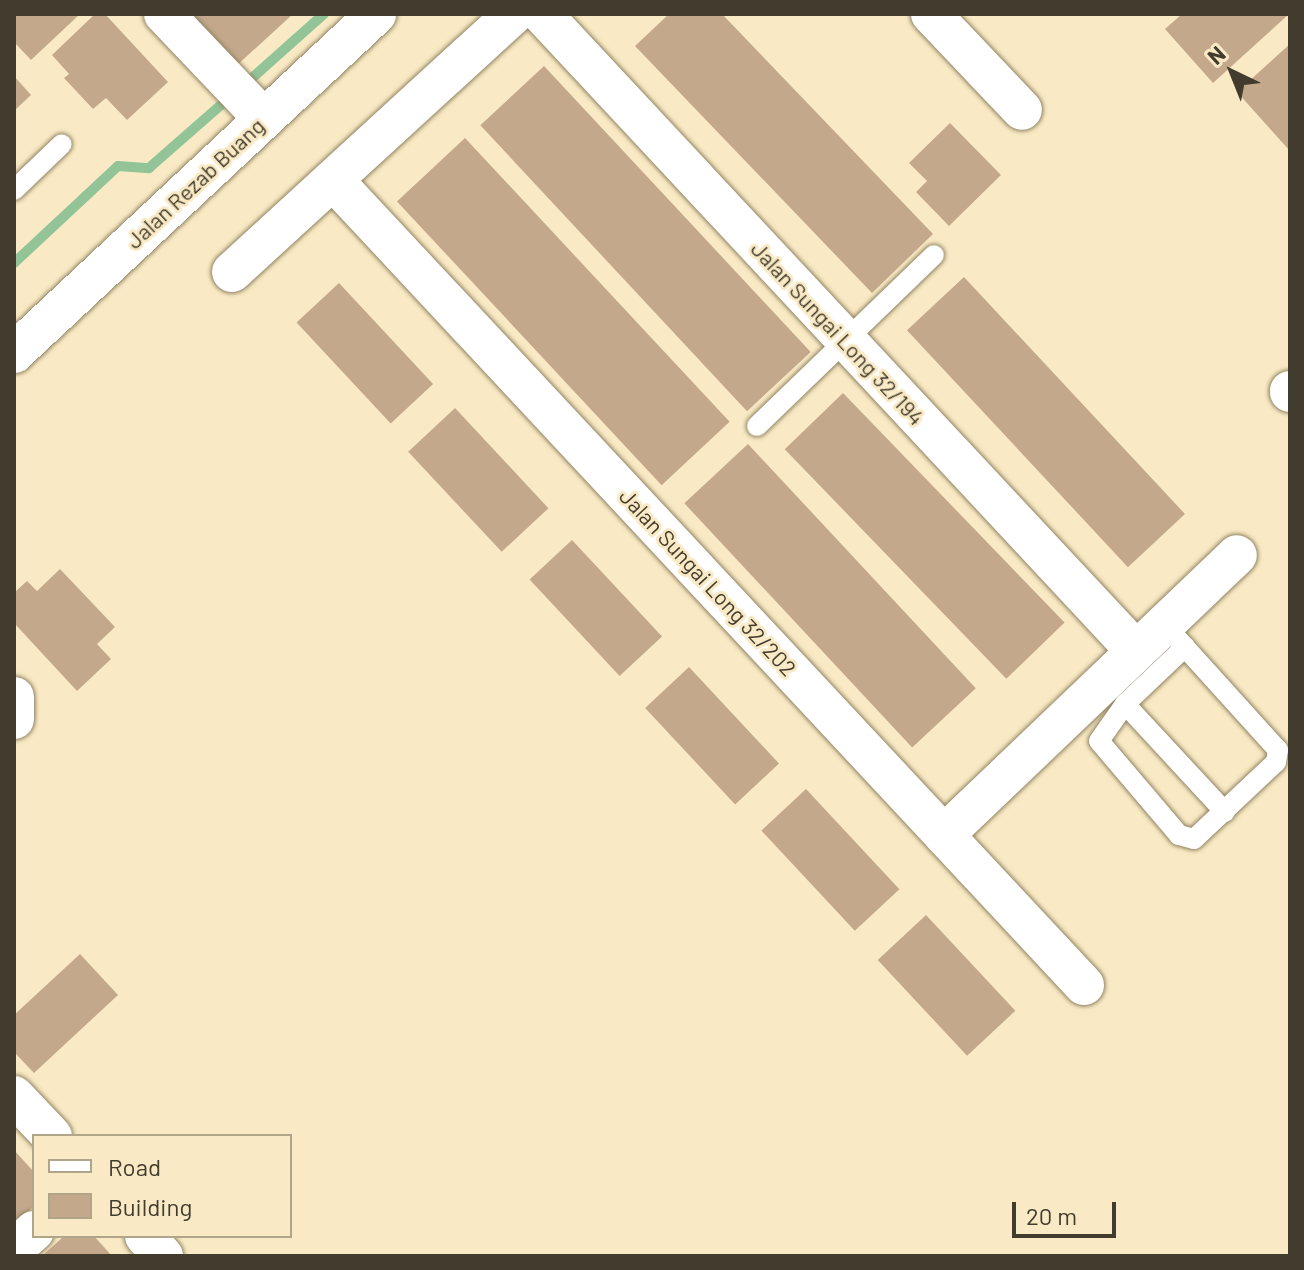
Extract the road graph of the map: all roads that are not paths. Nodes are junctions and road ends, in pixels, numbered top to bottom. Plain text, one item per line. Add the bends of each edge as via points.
1 (164, 14) edge
2 (376, 14) edge
3 (514, 14) edge
4 (542, 14) edge
5 (931, 14) edge
6 (237, 92) junction
7 (1022, 110) dead end
8 (62, 144) dead end
9 (333, 180) junction
10 (14, 190) edge
11 (934, 255) dead end
12 (232, 272) dead end
13 (845, 342) junction
14 (14, 353) edge
15 (757, 426) dead end
16 (1237, 555) dead end
17 (1162, 641) junction
18 (14, 697) edge
19 (1125, 704) junction
20 (14, 719) edge
21 (1225, 812) junction
22 (944, 835) junction
23 (1084, 985) dead end
24 (14, 1096) edge
25 (50, 1134) edge
26 (32, 1233) edge
27 (147, 1238) edge
28 (14, 1249) edge
29 (163, 1256) edge

1 - 6 street
2 - 6 street, Jalan Rezab Buang
3 - 9 street
4 - 13 street, Jalan Sungai Long 32/194
5 - 7 street
6 - 14 street, Jalan Rezab Buang
8 - 10 lane
9 - 12 street
9 - 22 street, Jalan Sungai Long 32/202
11 - 13 lane
13 - 15 lane
13 - 17 street, Jalan Sungai Long 32/194
16 - 17 street
17 - 19 lane
17 - 21 lane via 1278,750 1276,762
17 - 22 street
18 - 20 street
19 - 21 lane
19 - 21 lane via 1102,732 1102,750 1179,835 1194,839
22 - 23 street, Jalan Sungai Long 32/202
24 - 25 street
26 - 28 street
27 - 29 street

